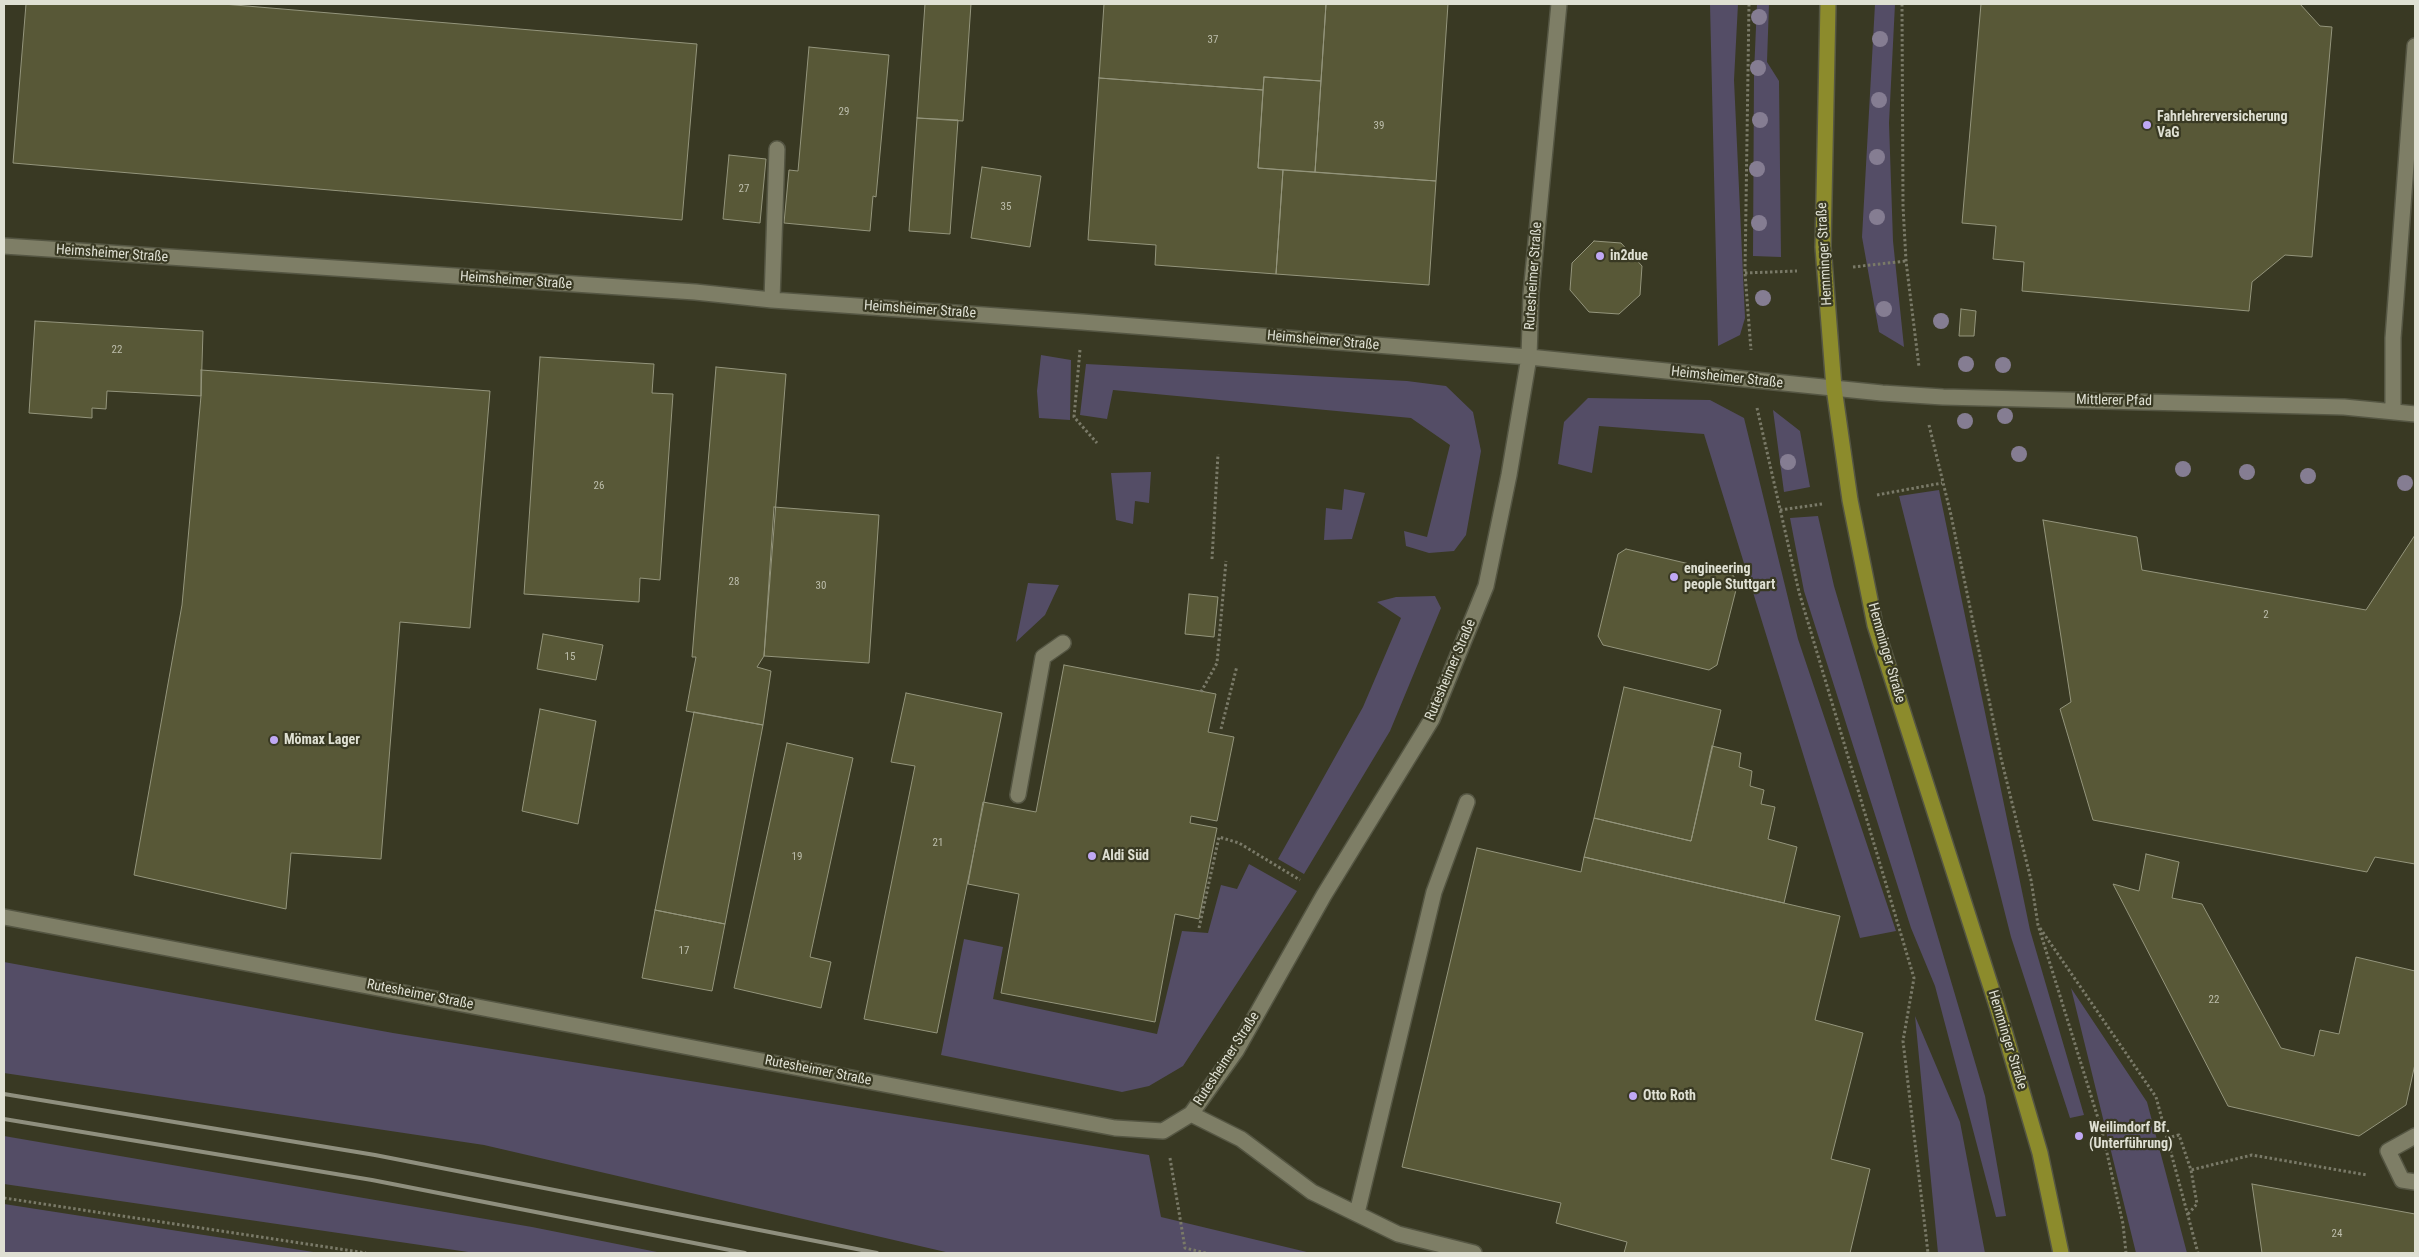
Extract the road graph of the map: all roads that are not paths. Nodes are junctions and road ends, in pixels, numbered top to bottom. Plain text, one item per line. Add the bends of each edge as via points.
1 (1559, 4) edge
2 (1828, 4) edge
3 (2415, 46) edge
4 (777, 149) dead end
5 (4, 246) edge
6 (772, 300) junction
7 (1529, 357) junction
8 (1834, 388) junction
9 (2393, 412) junction
10 (2415, 414) edge
11 (1063, 643) dead end
12 (1018, 795) dead end
13 (1468, 802) dead end
14 (4, 917) edge
15 (1192, 1114) junction
16 (2415, 1136) edge
17 (2409, 1182) edge
18 (1356, 1213) junction
19 (1474, 1253) edge
20 (2061, 1253) edge

1 - 7 street, Rutesheimer Straße via 1531,294
2 - 8 main road, Hemminger Straße via 1823,247
3 - 9 street via 2392,338
4 - 6 street
5 - 6 street, Heimsheimer Straße via 695,292
6 - 7 street, Heimsheimer Straße
7 - 8 street, Heimsheimer Straße
7 - 15 street, Rutesheimer Straße via 1486,586 1432,719 1324,895 1236,1051
8 - 9 street, Mittlerer Pfad via 1923,396 2344,407
8 - 20 main road, Hemminger Straße via 1850,500 1875,625 2002,1024 2040,1153
9 - 10 street, Mittlerer Pfad
11 - 12 street via 1043,657
13 - 18 street via 1434,892
14 - 15 street, Rutesheimer Straße via 1115,1128 1164,1131
15 - 18 street via 1241,1140 1312,1192
16 - 17 street via 2388,1151
18 - 19 street via 1398,1234

